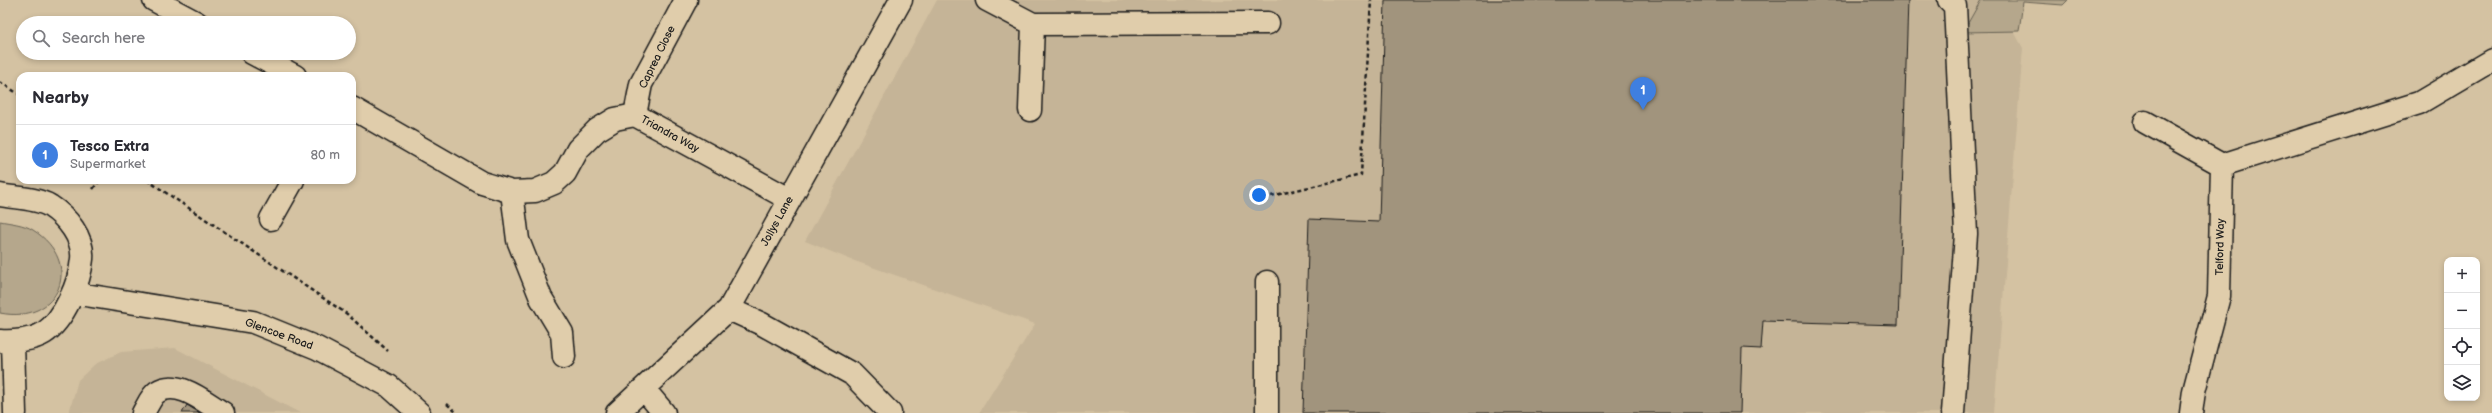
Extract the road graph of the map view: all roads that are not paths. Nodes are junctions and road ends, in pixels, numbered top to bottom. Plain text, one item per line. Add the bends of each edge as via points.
1 (154, 0) edge
2 (686, 0) edge
3 (901, 0) edge
4 (987, 0) edge
5 (1949, 0) edge
6 (184, 16) edge
7 (1268, 22) dead end
8 (1033, 24) junction
9 (265, 60) edge
10 (2492, 60) edge
11 (288, 72) edge
12 (356, 110) edge
13 (1030, 110) dead end
14 (635, 115) junction
15 (2145, 122) dead end
16 (2222, 165) junction
17 (291, 184) edge
18 (512, 192) junction
19 (0, 195) edge
20 (789, 199) junction
21 (271, 219) dead end
22 (1267, 282) dead end
23 (73, 293) junction
24 (729, 309) junction
25 (6, 341) edge
26 (564, 358) dead end
27 (644, 389) junction
28 (15, 413) edge
29 (143, 413) edge
30 (223, 413) edge
31 (418, 413) edge
32 (617, 413) edge
33 (664, 413) edge
34 (890, 413) edge
35 (1267, 413) edge
36 (1953, 413) edge
37 (2191, 413) edge

1 - 6 street
2 - 14 street, Caprea Close via 641,84
3 - 20 street, Jollys Lane
4 - 8 street
5 - 36 street via 1955,6 1966,234
7 - 8 street
8 - 13 street
9 - 11 street
10 - 16 street via 2419,103
12 - 18 street, Triandra Way via 482,183
14 - 18 street, Triandra Way via 615,119 597,130 578,149 565,173 554,182 535,191
14 - 20 street, Triandra Way
15 - 16 street
16 - 37 street, Telford Way via 2219,296 2194,391
17 - 21 street
18 - 26 street via 518,240 541,298 562,333
19 - 23 street via 49,206 66,218 79,239 82,258
20 - 24 street, Jollys Lane
22 - 35 street
23 - 25 street via 62,314 43,334
23 - 31 street, Glencoe Road via 253,322 317,348 389,386
24 - 27 street, Jollys Lane
24 - 34 street via 762,324 852,374
25 - 28 street
27 - 32 street, Jollys Lane
27 - 33 street
29 - 30 street via 156,392 176,387

